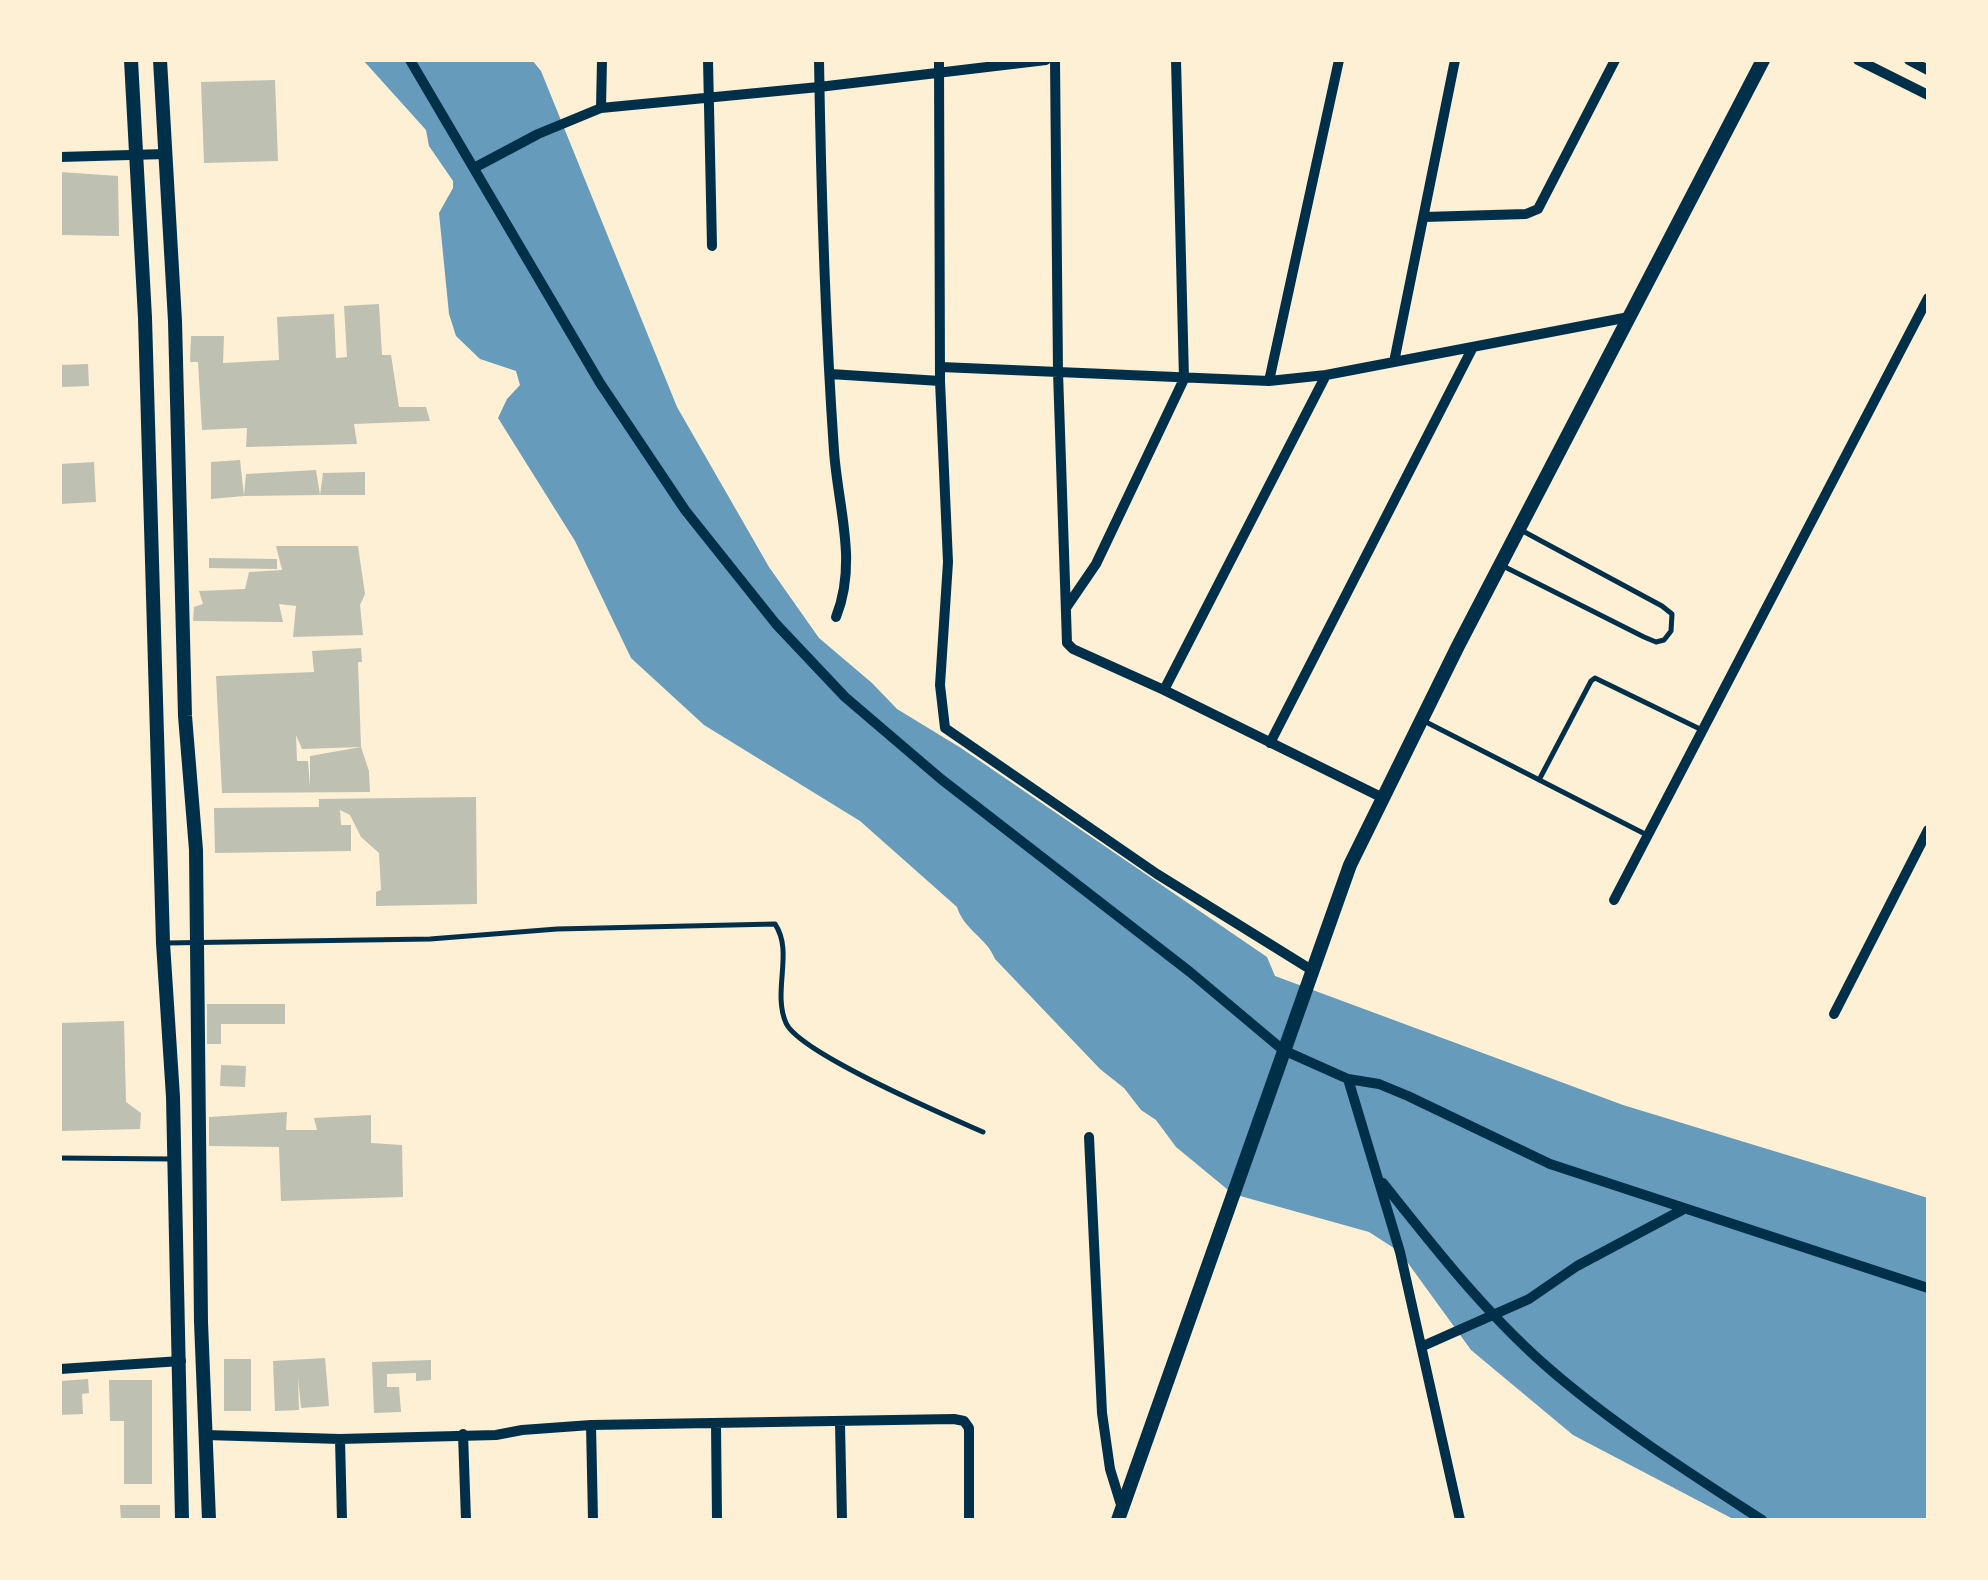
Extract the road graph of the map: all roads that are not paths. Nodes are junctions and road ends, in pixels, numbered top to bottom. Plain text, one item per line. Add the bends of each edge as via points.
1 (131, 60) edge
2 (160, 60) edge
3 (410, 60) edge
4 (708, 60) edge
5 (819, 60) edge
6 (1046, 60) edge
7 (1055, 60) edge
8 (1176, 60) edge
9 (1339, 60) edge
10 (1455, 60) edge
11 (1615, 60) edge
12 (1763, 60) edge
13 (1858, 60) edge
14 (1909, 60) edge
15 (601, 61) edge
16 (939, 66) edge
17 (1928, 70) edge
18 (820, 87) junction
19 (1928, 95) edge
20 (707, 96) junction
21 (601, 108) junction
22 (135, 154) junction
23 (165, 154) junction
24 (60, 157) edge
25 (474, 168) junction
26 (1424, 217) junction
27 (712, 246) dead end
28 (1928, 298) edge
29 (1629, 317) junction
30 (1473, 347) junction
31 (1394, 362) junction
32 (941, 367) junction
33 (1058, 372) junction
34 (830, 374) junction
35 (1326, 375) junction
36 (1184, 379) junction
37 (940, 381) junction
38 (1269, 381) junction
39 (1518, 529) junction
40 (1500, 564) junction
41 (1066, 608) junction
42 (836, 617) dead end
43 (1164, 690) junction
44 (1421, 720) junction
45 (1702, 730) junction
46 (1270, 743) junction
47 (1539, 780) junction
48 (1382, 797) junction
49 (1928, 830) edge
50 (1647, 836) junction
51 (1614, 900) dead end
52 (163, 943) junction
53 (198, 943) junction
54 (1310, 970) junction
55 (1834, 1014) dead end
56 (1282, 1050) junction
57 (1348, 1079) junction
58 (983, 1132) dead end
59 (1089, 1136) dead end
60 (60, 1158) edge
61 (175, 1159) junction
62 (1379, 1178) junction
63 (1682, 1210) junction
64 (1928, 1288) edge
65 (1494, 1315) junction
66 (1423, 1346) junction
67 (181, 1360) junction
68 (60, 1369) edge
69 (840, 1423) junction
70 (716, 1424) junction
71 (591, 1425) junction
72 (463, 1434) junction
73 (206, 1436) junction
74 (340, 1439) junction
75 (1120, 1514) edge
76 (182, 1520) edge
77 (210, 1520) edge
78 (342, 1520) edge
79 (466, 1520) edge
80 (593, 1520) edge
81 (718, 1520) edge
82 (842, 1520) edge
83 (969, 1520) edge
84 (1460, 1520) edge
85 (1762, 1520) edge

1 - 22 street
2 - 23 street
3 - 25 street
4 - 20 street
5 - 18 street
6 - 16 street
7 - 33 street
8 - 36 street
9 - 38 street
10 - 26 street
11 - 26 street via 1538,209
12 - 29 street
13 - 19 street
14 - 17 street
15 - 21 street
16 - 18 street
16 - 32 street
18 - 20 street
18 - 34 street
20 - 21 street
20 - 27 street
21 - 25 street
22 - 23 street
22 - 24 street
22 - 52 street
23 - 53 street
25 - 56 street via 600,383 685,510 776,624 845,697 940,778
26 - 31 street
28 - 45 street
29 - 30 street
29 - 39 street
30 - 31 street
30 - 46 street
31 - 35 street
32 - 33 street
32 - 37 street
33 - 36 street
33 - 41 street
34 - 37 street
34 - 42 street via 849,568
35 - 38 street
35 - 43 street
36 - 38 street
36 - 41 street via 1096,564
37 - 54 street via 948,562 940,685 945,728
39 - 40 street
39 - 40 lane via 1662,606 1672,614 1671,631 1656,642
40 - 44 street
41 - 43 street via 1072,650
43 - 46 street
44 - 47 lane
44 - 48 street
45 - 47 lane via 1595,678
45 - 50 street
46 - 48 street
47 - 50 lane
48 - 54 street
49 - 55 street
50 - 51 street
52 - 53 lane
52 - 61 street
53 - 58 lane via 776,924 783,936 779,991 786,1025 802,1041 892,1090
53 - 73 street
54 - 56 street
56 - 57 street
56 - 75 street
57 - 62 street
57 - 63 street via 1379,1084 1550,1164
59 - 75 street via 1102,1413
60 - 61 lane
61 - 67 street
62 - 65 street
62 - 66 street
63 - 64 street
63 - 65 street
65 - 66 street
65 - 85 street via 1598,1406
66 - 84 street
67 - 68 street
67 - 76 street
69 - 70 street
69 - 82 street
69 - 83 street via 964,1421
70 - 71 street
70 - 81 street
71 - 72 street
71 - 80 street
72 - 74 street
72 - 79 street
73 - 74 street
73 - 77 street
74 - 78 street

